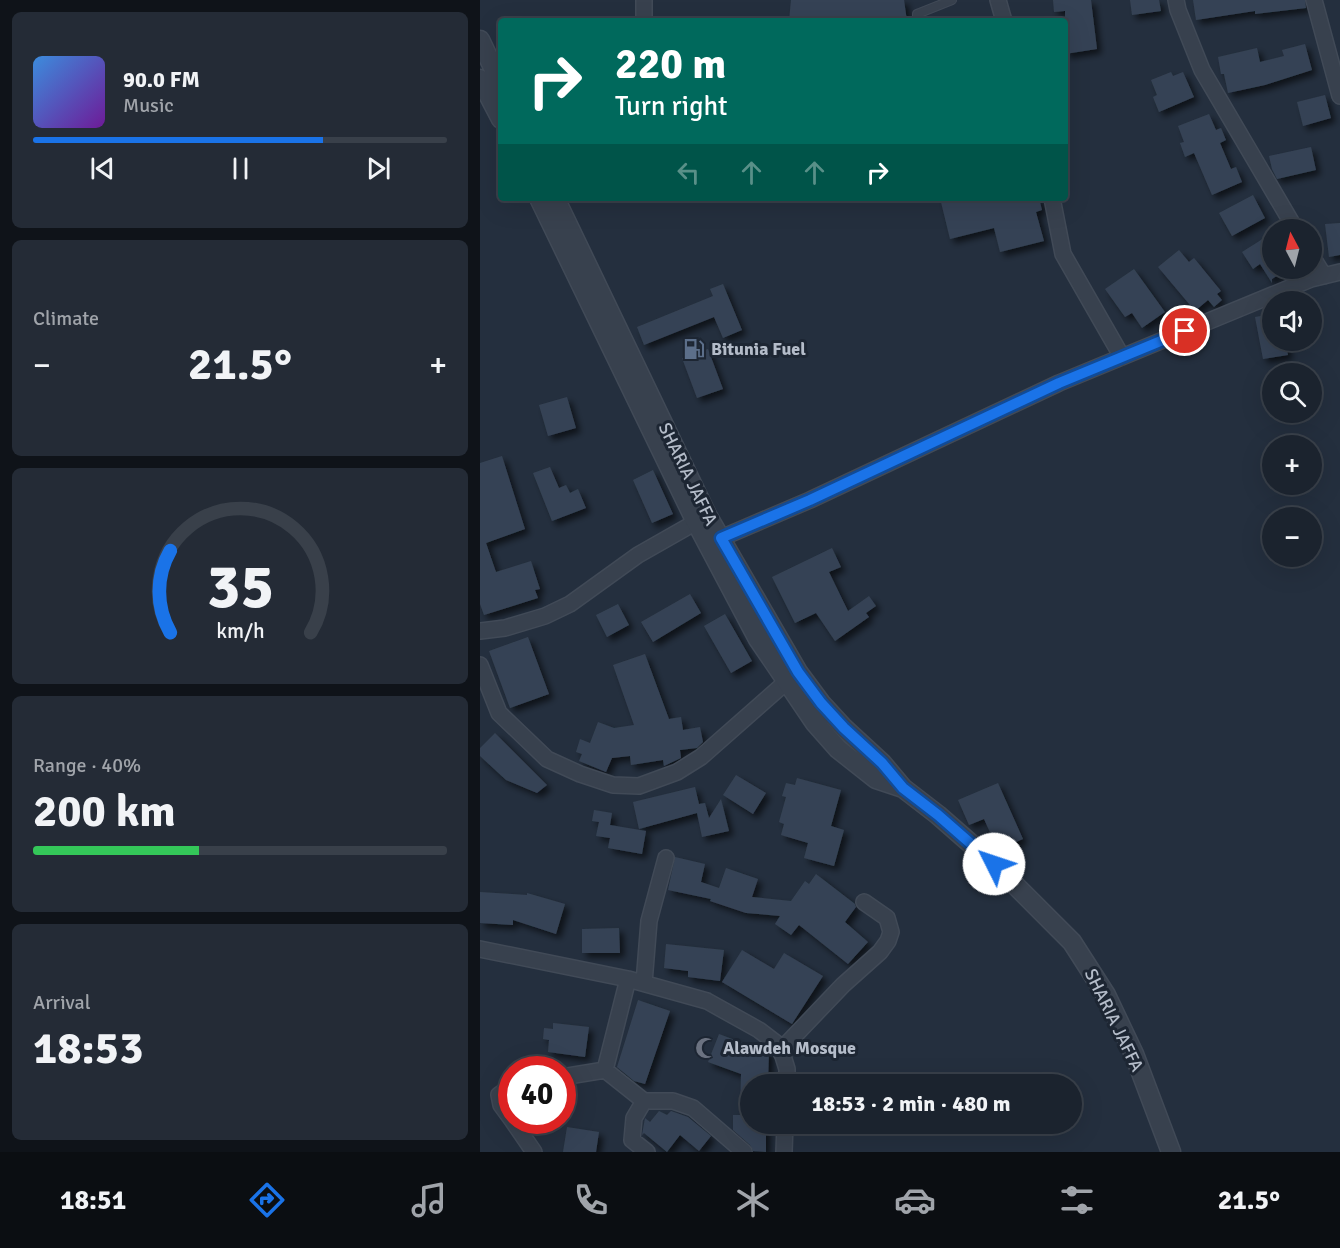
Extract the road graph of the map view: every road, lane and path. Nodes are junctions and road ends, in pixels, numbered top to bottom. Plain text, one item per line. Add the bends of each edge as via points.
1 (644, 0) edge
2 (952, 0) edge
3 (998, 0) edge
4 (1176, 0) edge
5 (1314, 0) edge
6 (644, 18) edge
7 (917, 18) edge
8 (1003, 18) edge
9 (480, 40) edge
10 (485, 64) edge
11 (480, 79) edge
12 (498, 80) edge
13 (1340, 96) edge
14 (498, 113) edge
15 (540, 201) edge
16 (556, 201) edge
17 (1053, 201) edge
18 (1290, 219) edge
19 (1340, 272) edge
20 (1322, 273) edge
21 (1324, 276) junction
22 (1122, 357) junction
23 (696, 522) junction
24 (721, 538) junction
25 (480, 631) edge
26 (480, 665) edge
27 (792, 677) junction
28 (666, 858) dead end
29 (864, 902) dead end
30 (480, 949) edge
31 (628, 979) junction
32 (644, 983) junction
33 (780, 1051) junction
34 (605, 1070) junction
35 (787, 1074) edge
36 (576, 1075) edge
37 (644, 1101) junction
38 (522, 1134) edge
39 (785, 1134) edge
40 (534, 1152) edge
41 (647, 1152) edge
42 (744, 1152) edge
43 (784, 1152) edge
44 (1171, 1152) edge

1 - 6 street
2 - 7 lane via 917,14
3 - 8 street
4 - 18 street via 1202,69
5 - 13 street
9 - 10 street
10 - 12 street
11 - 14 street
15 - 23 street
16 - 24 street, SHARIA JAFFA
17 - 22 street via 1063,254
19 - 21 street
20 - 21 street
21 - 22 street
22 - 24 street
23 - 25 street via 638,555 570,604 506,628
23 - 27 street via 758,639
24 - 27 street, SHARIA JAFFA
26 - 27 street via 499,713 547,759 613,785 639,786 677,772 701,757
27 - 44 street, SHARIA JAFFA via 903,788 994,864 1072,942 1106,995 1134,1054
28 - 32 street via 648,921
29 - 33 street via 887,918 891,932 888,941
30 - 31 street
31 - 32 street
31 - 34 street
32 - 33 street via 707,1000 759,1030 776,1042
33 - 35 street
34 - 36 street
34 - 37 street
37 - 41 street via 634,1118 632,1140
37 - 42 street via 673,1101 693,1108
38 - 40 street
39 - 43 street

